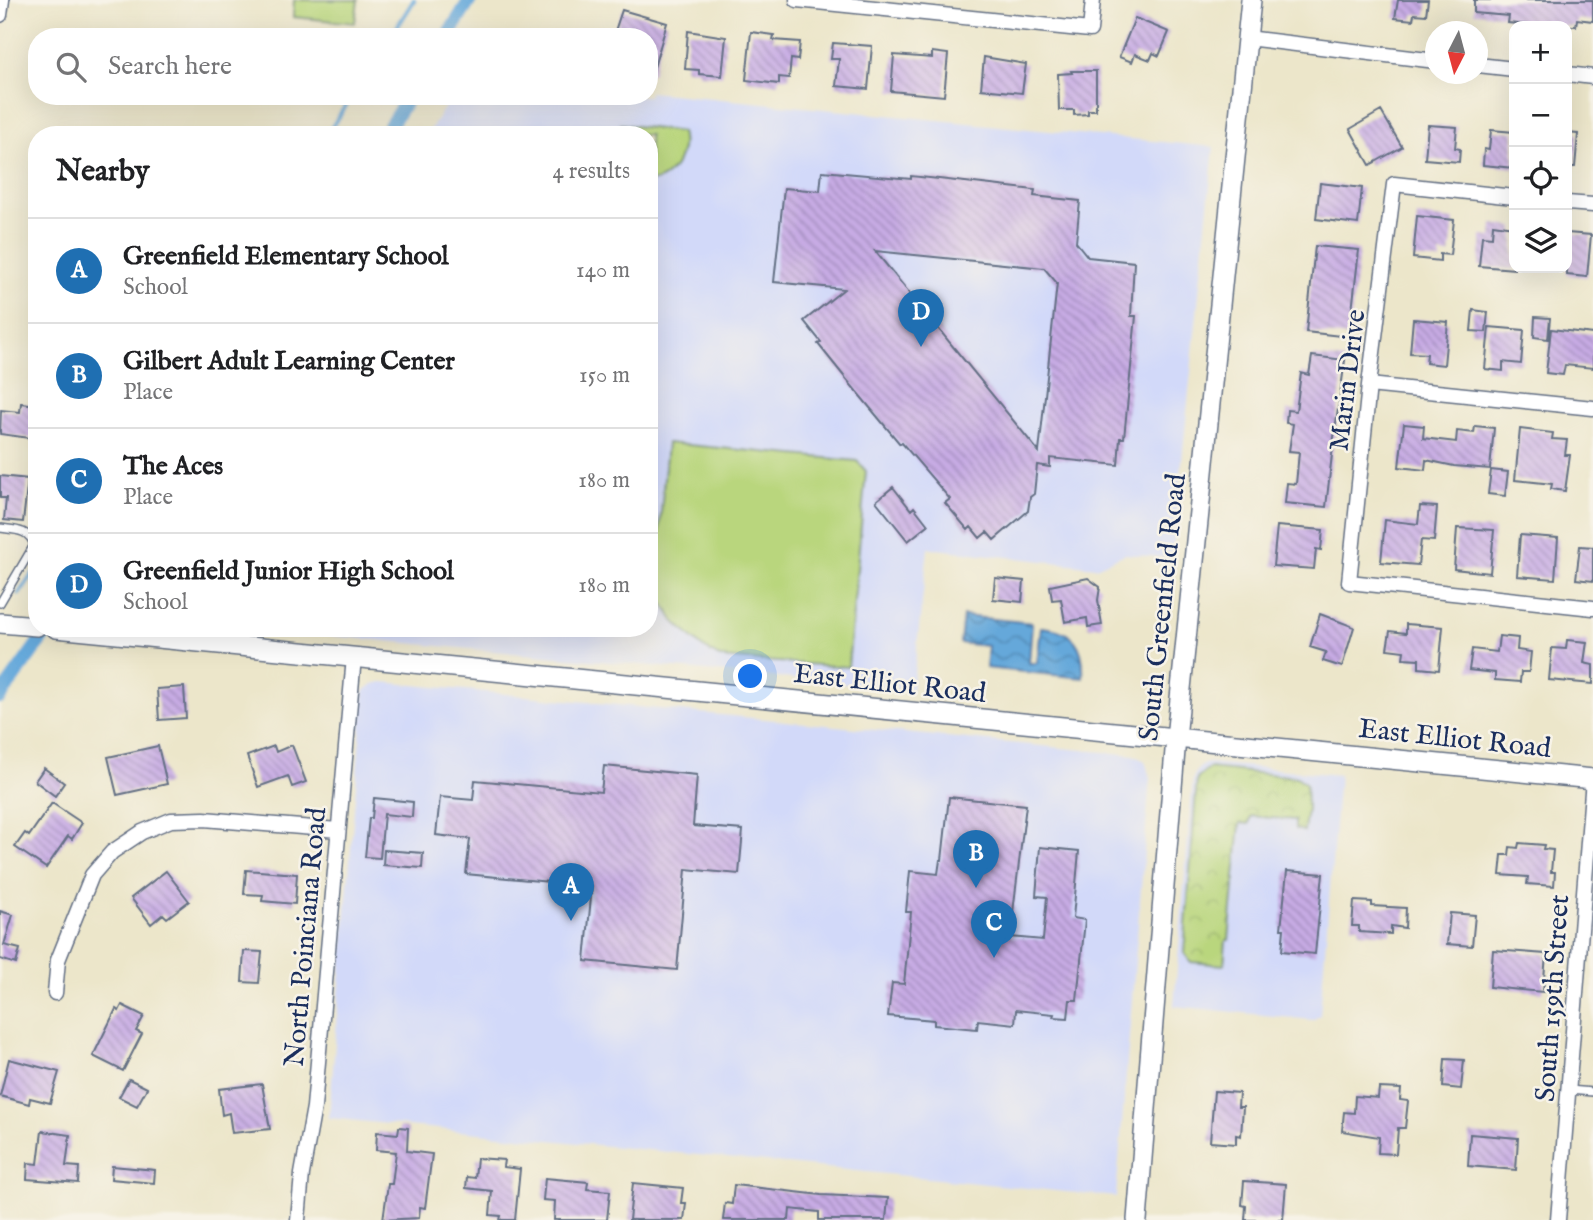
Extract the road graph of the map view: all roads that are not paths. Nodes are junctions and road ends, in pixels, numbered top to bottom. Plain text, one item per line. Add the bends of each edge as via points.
1 (2, 0) edge
2 (797, 0) edge
3 (1093, 0) edge
4 (1251, 0) edge
5 (0, 15) edge
6 (1247, 38) junction
7 (1425, 60) edge
8 (1488, 66) edge
9 (1509, 68) edge
10 (1572, 75) edge
11 (1593, 77) edge
12 (1509, 196) edge
13 (1572, 203) edge
14 (1593, 205) edge
15 (1369, 384) junction
16 (1593, 408) edge
17 (0, 528) edge
18 (28, 534) edge
19 (28, 555) edge
20 (0, 603) edge
21 (1593, 608) edge
22 (0, 623) edge
23 (28, 625) edge
24 (147, 637) edge
25 (354, 657) junction
26 (1176, 738) junction
27 (1593, 779) edge
28 (338, 830) junction
29 (55, 993) dead end
30 (1568, 1090) junction
31 (1593, 1092) edge
32 (298, 1220) edge
33 (1137, 1220) edge
34 (1558, 1220) edge

1 - 5 street
2 - 3 street via 1090,30
4 - 6 main road, South Greenfield Road
6 - 7 street
6 - 26 main road, South Greenfield Road
8 - 9 street
10 - 11 street
12 - 15 street, Marin Drive via 1394,184
13 - 14 street
15 - 16 street
15 - 21 street, Marin Drive via 1349,582
17 - 18 lane
19 - 20 lane
22 - 23 main road
24 - 25 main road, East Elliot Road
25 - 26 main road, East Elliot Road
25 - 28 street, North Poinciana Road
26 - 27 main road, East Elliot Road
26 - 33 main road, South Greenfield Road
27 - 30 street, South 159th Street
28 - 29 street via 204,818 171,820 142,832 112,852 93,875 58,960
28 - 32 street, North Poinciana Road via 314,1107
30 - 31 lane
30 - 34 street, South 159th Street

